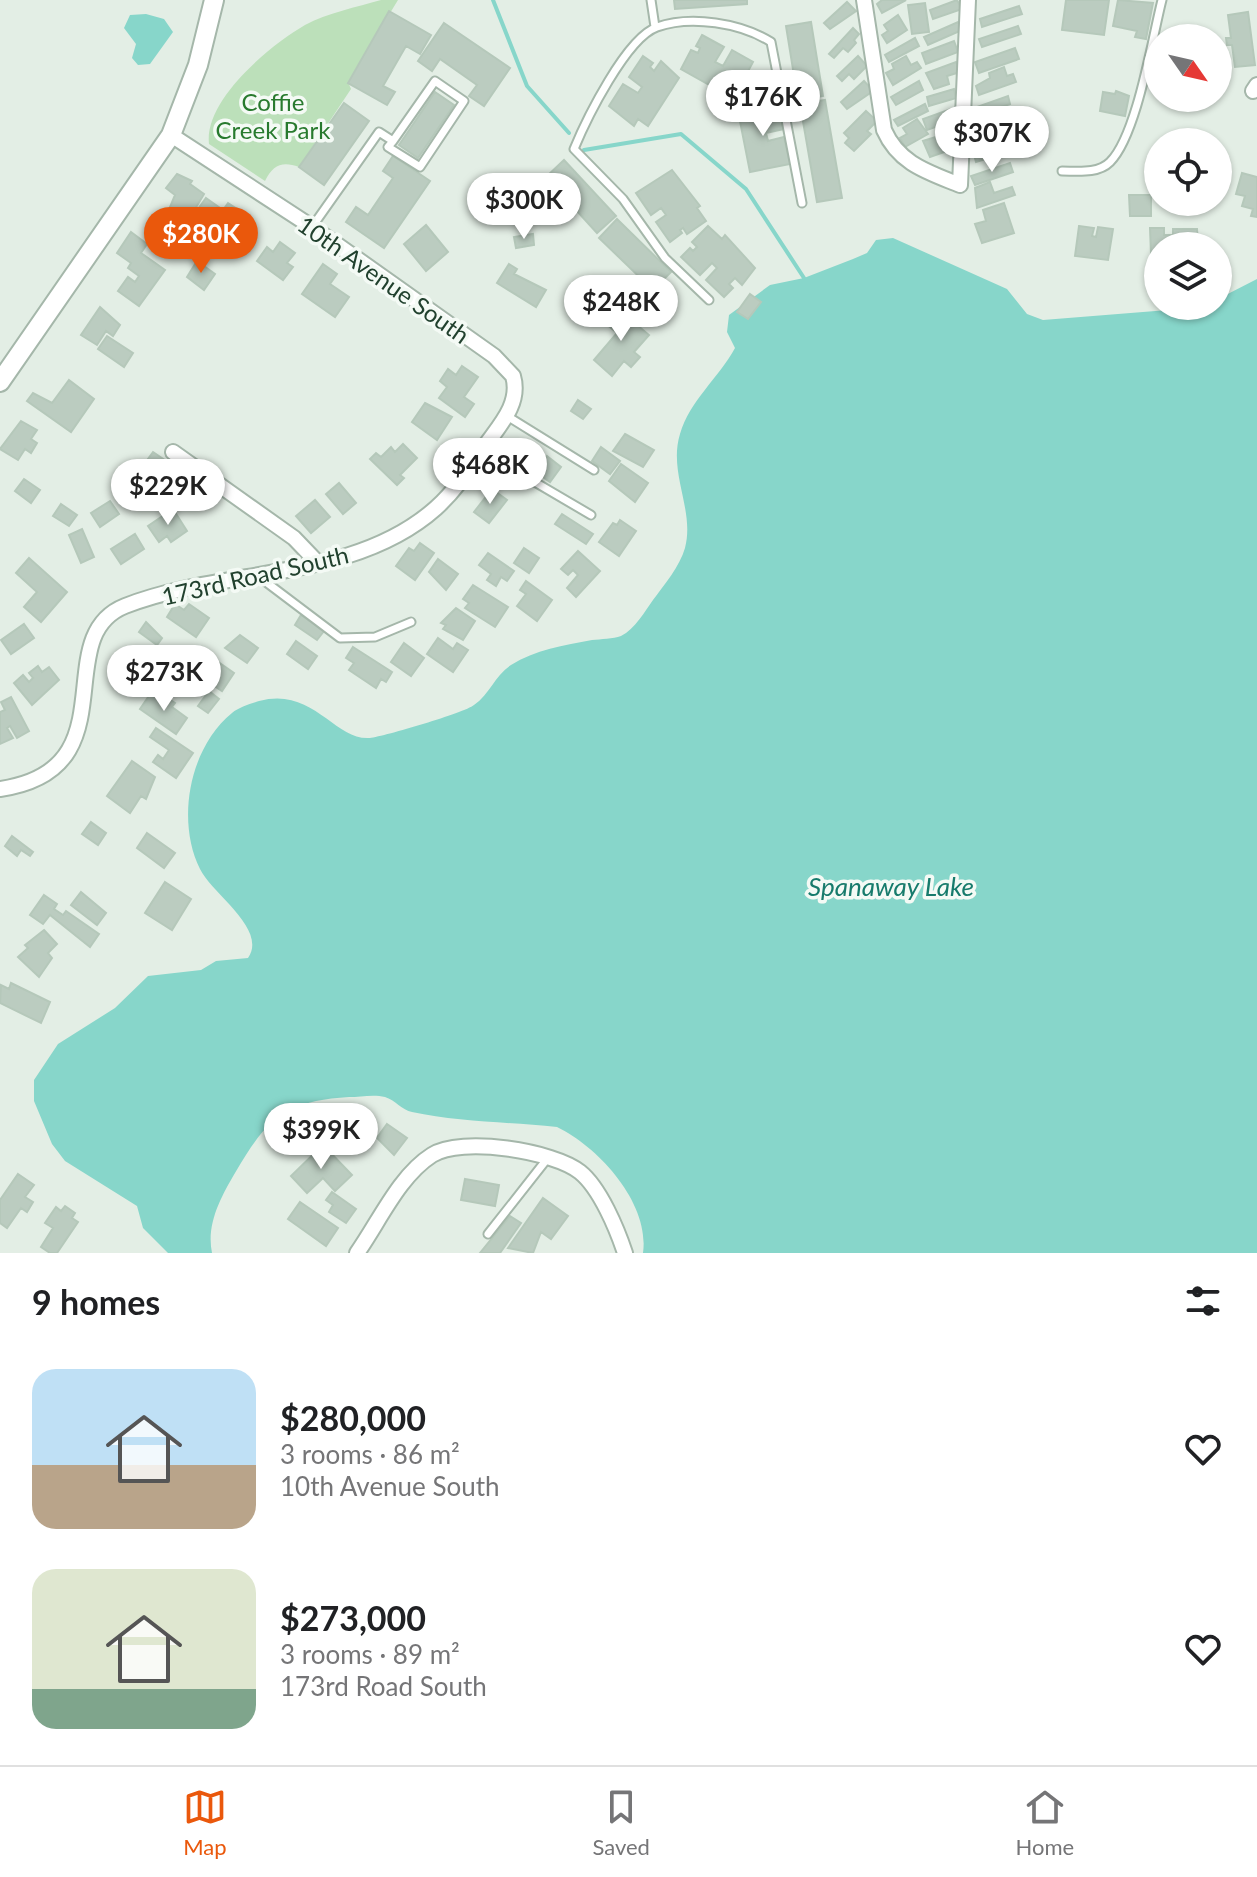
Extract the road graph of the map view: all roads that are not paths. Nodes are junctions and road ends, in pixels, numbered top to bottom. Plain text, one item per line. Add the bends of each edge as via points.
1 (214, 0) edge
2 (651, 0) edge
3 (864, 0) edge
4 (968, 0) edge
5 (1162, 0) edge
6 (655, 27) junction
7 (171, 135) junction
8 (393, 141) junction
9 (1062, 171) dead end
10 (802, 203) dead end
11 (312, 227) junction
12 (709, 300) dead end
13 (513, 376) joint
14 (0, 382) edge
15 (507, 416) junction
16 (482, 451) junction
17 (173, 452) dead end
18 (594, 470) dead end
19 (591, 515) dead end
20 (317, 562) junction
21 (256, 575) junction
22 (411, 622) dead end
23 (0, 789) edge
24 (548, 1157) junction
25 (488, 1234) dead end
26 (357, 1253) edge
27 (625, 1253) edge

1 - 7 street via 198,65
2 - 6 lane
3 - 4 street via 884,130 893,149 913,165 960,185
5 - 9 lane via 1128,133 1109,163 1088,172
6 - 10 lane via 720,24 771,42
6 - 12 lane via 615,74 574,149 623,199 665,258
7 - 11 street, 10th Avenue South
7 - 14 street
8 - 8 lane via 388,147 420,167 464,101 435,81
8 - 11 lane via 379,132
11 - 13 street, 10th Avenue South via 494,356
13 - 15 street, 173rd Road South via 516,391
15 - 16 street, 173rd Road South
15 - 18 lane
16 - 19 lane
16 - 20 street, 173rd Road South via 452,492 415,524 390,539
17 - 20 street via 294,538
20 - 21 street, 173rd Road South
21 - 22 lane via 340,638 375,637
21 - 23 street, 173rd Road South via 125,606 106,619 91,644 75,741 53,769
24 - 25 lane
24 - 26 street via 459,1146 440,1150 411,1173
24 - 27 street via 571,1166 590,1183

